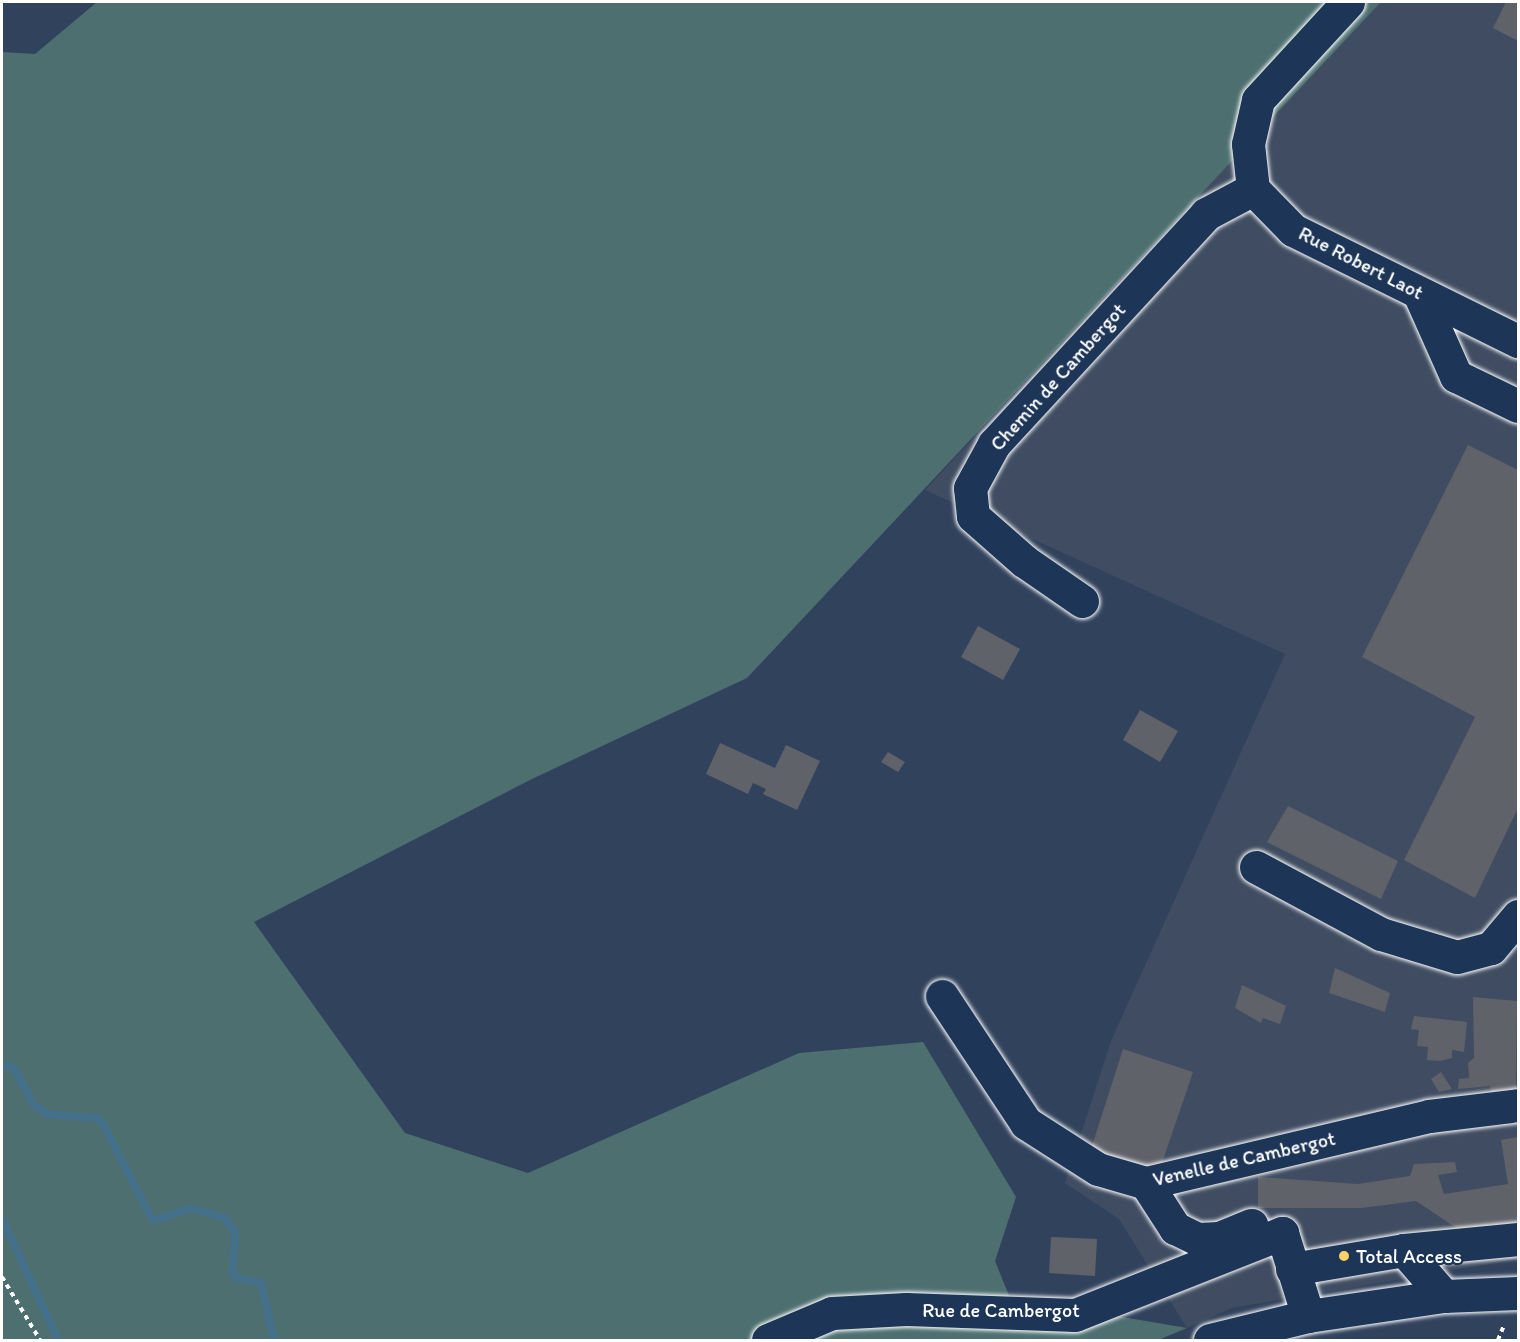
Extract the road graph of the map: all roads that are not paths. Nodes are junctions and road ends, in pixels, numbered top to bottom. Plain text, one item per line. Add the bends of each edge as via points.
1 (1348, 2) edge
2 (1253, 189) junction
3 (1419, 293) junction
4 (1518, 341) edge
5 (1518, 406) edge
6 (1082, 601) dead end
7 (1256, 867) dead end
8 (1518, 916) edge
9 (942, 996) dead end
10 (1518, 1105) edge
11 (1146, 1183) junction
12 (1282, 1233) junction
13 (1518, 1239) edge
14 (1404, 1250) junction
15 (1292, 1269) junction
16 (1444, 1296) junction
17 (1514, 1307) edge
18 (1308, 1316) junction
19 (768, 1341) edge
20 (1210, 1341) edge

1 - 2 street via 1258,100 1248,144
2 - 3 street, Rue Robert Laot via 1293,230
2 - 6 street, Chemin de Cambergot via 1206,214 994,444 970,488 973,516 1024,561
3 - 4 street, Rue Robert Laot
3 - 5 street via 1456,376
7 - 8 street via 1381,934 1456,957 1491,948
9 - 11 street, Venelle de Cambergot via 1026,1123 1098,1169
10 - 11 street, Venelle de Cambergot via 1429,1116
11 - 12 street via 1175,1228 1198,1239 1219,1238 1265,1220 1279,1224
12 - 15 street
12 - 19 street, Rue de Cambergot via 1075,1315 906,1310 832,1313
13 - 14 street
14 - 15 street
14 - 16 street
15 - 18 street
16 - 17 street
16 - 18 street
18 - 20 street

